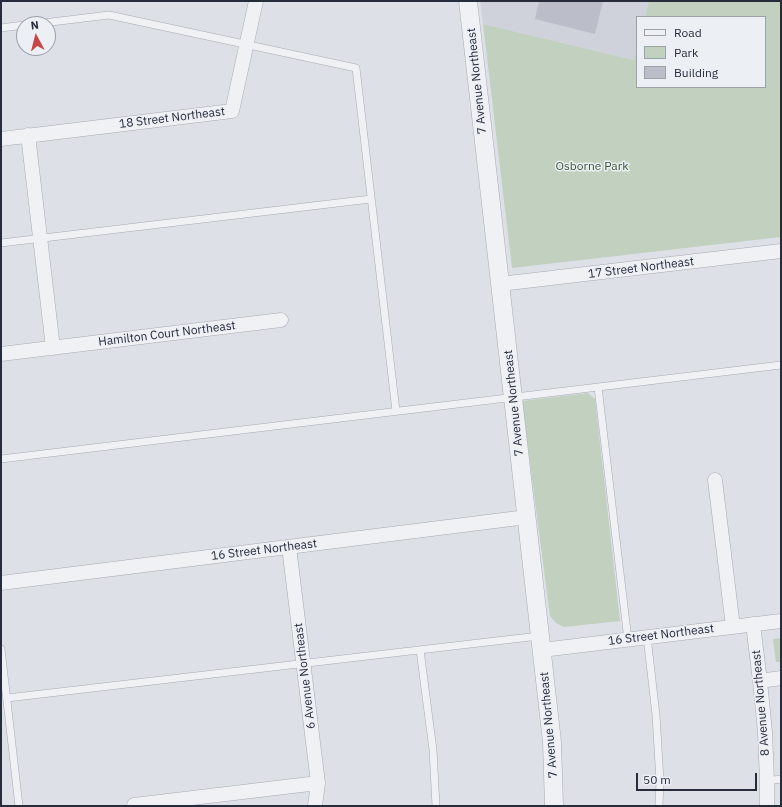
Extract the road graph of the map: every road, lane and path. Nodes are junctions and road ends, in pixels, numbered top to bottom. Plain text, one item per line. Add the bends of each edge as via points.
1 (256, 1) edge
2 (468, 1) edge
3 (56, 21) edge
4 (16, 26) edge
5 (1, 28) edge
6 (246, 44) junction
7 (28, 135) junction
8 (1, 139) edge
9 (371, 199) junction
10 (40, 239) junction
11 (1, 244) edge
12 (781, 251) edge
13 (500, 284) junction
14 (281, 320) dead end
15 (53, 348) junction
16 (1, 354) edge
17 (781, 365) edge
18 (598, 387) junction
19 (513, 397) junction
20 (396, 411) junction
21 (1, 459) edge
22 (715, 480) dead end
23 (527, 517) junction
24 (289, 547) junction
25 (1, 583) edge
26 (781, 621) edge
27 (753, 624) junction
28 (733, 627) junction
29 (647, 637) junction
30 (628, 640) junction
31 (541, 643) junction
32 (1, 649) edge
33 (420, 650) junction
34 (304, 663) junction
35 (781, 678) edge
36 (760, 681) junction
37 (7, 698) junction
38 (774, 780) edge
39 (318, 783) junction
40 (20, 806) edge
41 (134, 806) edge
42 (315, 806) edge
43 (436, 806) edge
44 (554, 806) edge
45 (659, 806) edge
46 (767, 806) edge

1 - 6 street, 18 Street Northeast
2 - 13 street, 7 Avenue Northeast
3 - 6 lane via 109,15
4 - 5 lane
6 - 7 street, 18 Street Northeast via 232,111
6 - 9 lane via 356,68
7 - 8 street, 18 Street Northeast
7 - 10 street
9 - 10 lane
9 - 20 lane
10 - 11 lane
10 - 15 street
12 - 13 street, 17 Street Northeast
13 - 19 street, 7 Avenue Northeast
14 - 15 street, Hamilton Court Northeast
15 - 16 street, Hamilton Court Northeast
17 - 18 lane
18 - 19 lane
18 - 30 lane
19 - 20 lane
19 - 23 street, 7 Avenue Northeast
20 - 21 lane
22 - 28 street
23 - 24 street, 16 Street Northeast
23 - 31 street, 7 Avenue Northeast
24 - 25 street, 16 Street Northeast
24 - 34 street, 6 Avenue Northeast
26 - 27 street, 16 Street Northeast
27 - 28 street, 16 Street Northeast
27 - 36 street, 8 Avenue Northeast
28 - 29 street, 16 Street Northeast
29 - 30 street, 16 Street Northeast
29 - 45 lane via 656,715
30 - 31 street, 16 Street Northeast
31 - 33 lane
31 - 44 street, 7 Avenue Northeast via 552,742
32 - 37 lane
33 - 34 lane
33 - 43 lane via 433,750
34 - 37 lane
34 - 39 street, 6 Avenue Northeast
35 - 36 street
36 - 38 street, 8 Avenue Northeast via 765,732
37 - 40 lane
38 - 46 street, 8 Avenue Northeast
39 - 41 street
39 - 42 street, 6 Avenue Northeast

